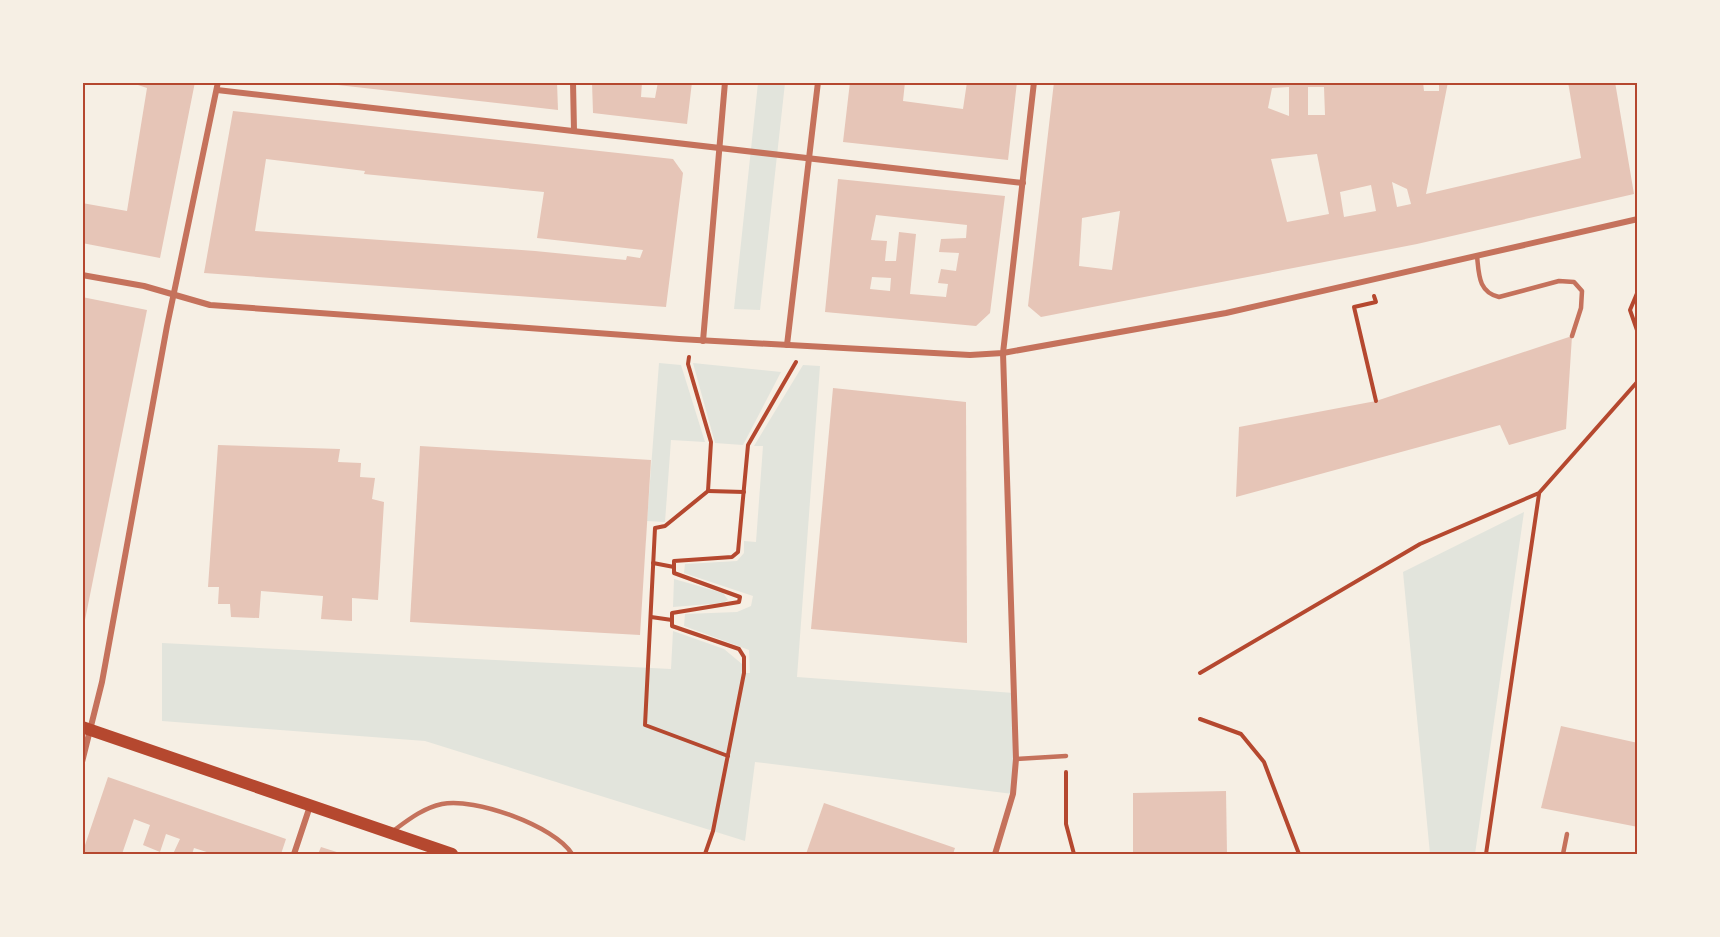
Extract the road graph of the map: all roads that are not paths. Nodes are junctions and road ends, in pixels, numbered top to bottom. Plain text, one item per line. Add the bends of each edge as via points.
1 (573, 82) edge
2 (725, 82) edge
3 (818, 82) edge
4 (1034, 82) edge
5 (218, 86) edge
6 (574, 131) junction
7 (719, 148) junction
8 (809, 159) junction
9 (1023, 183) junction
10 (1638, 219) edge
11 (1477, 256) junction
12 (82, 275) edge
13 (174, 294) junction
14 (1572, 336) dead end
15 (703, 340) junction
16 (787, 345) junction
17 (1003, 353) junction
18 (87, 729) edge
19 (1066, 756) road end
20 (1016, 759) junction
21 (82, 762) edge
22 (310, 807) junction
23 (389, 834) junction
24 (1567, 834) dead end
25 (294, 855) edge
26 (452, 855) edge
27 (572, 855) edge
28 (994, 855) edge
29 (1563, 855) edge

1 - 6 street
2 - 7 street
3 - 8 street
4 - 9 street
5 - 6 street
5 - 13 street
6 - 7 street
7 - 8 street
7 - 15 street
8 - 9 street
8 - 16 street
9 - 17 street
10 - 11 street
11 - 14 lane via 1481,285 1490,295 1499,297 1559,281 1574,282 1582,291
11 - 17 street via 1217,314
12 - 13 street
13 - 15 street via 210,305
13 - 18 street
15 - 16 street
16 - 17 street via 970,355
17 - 20 street
18 - 21 street
18 - 22 main road
19 - 20 lane
20 - 28 street via 1012,794
22 - 23 main road
22 - 25 street
23 - 26 main road
23 - 27 lane via 441,804 466,802 542,828 567,846
24 - 29 lane

